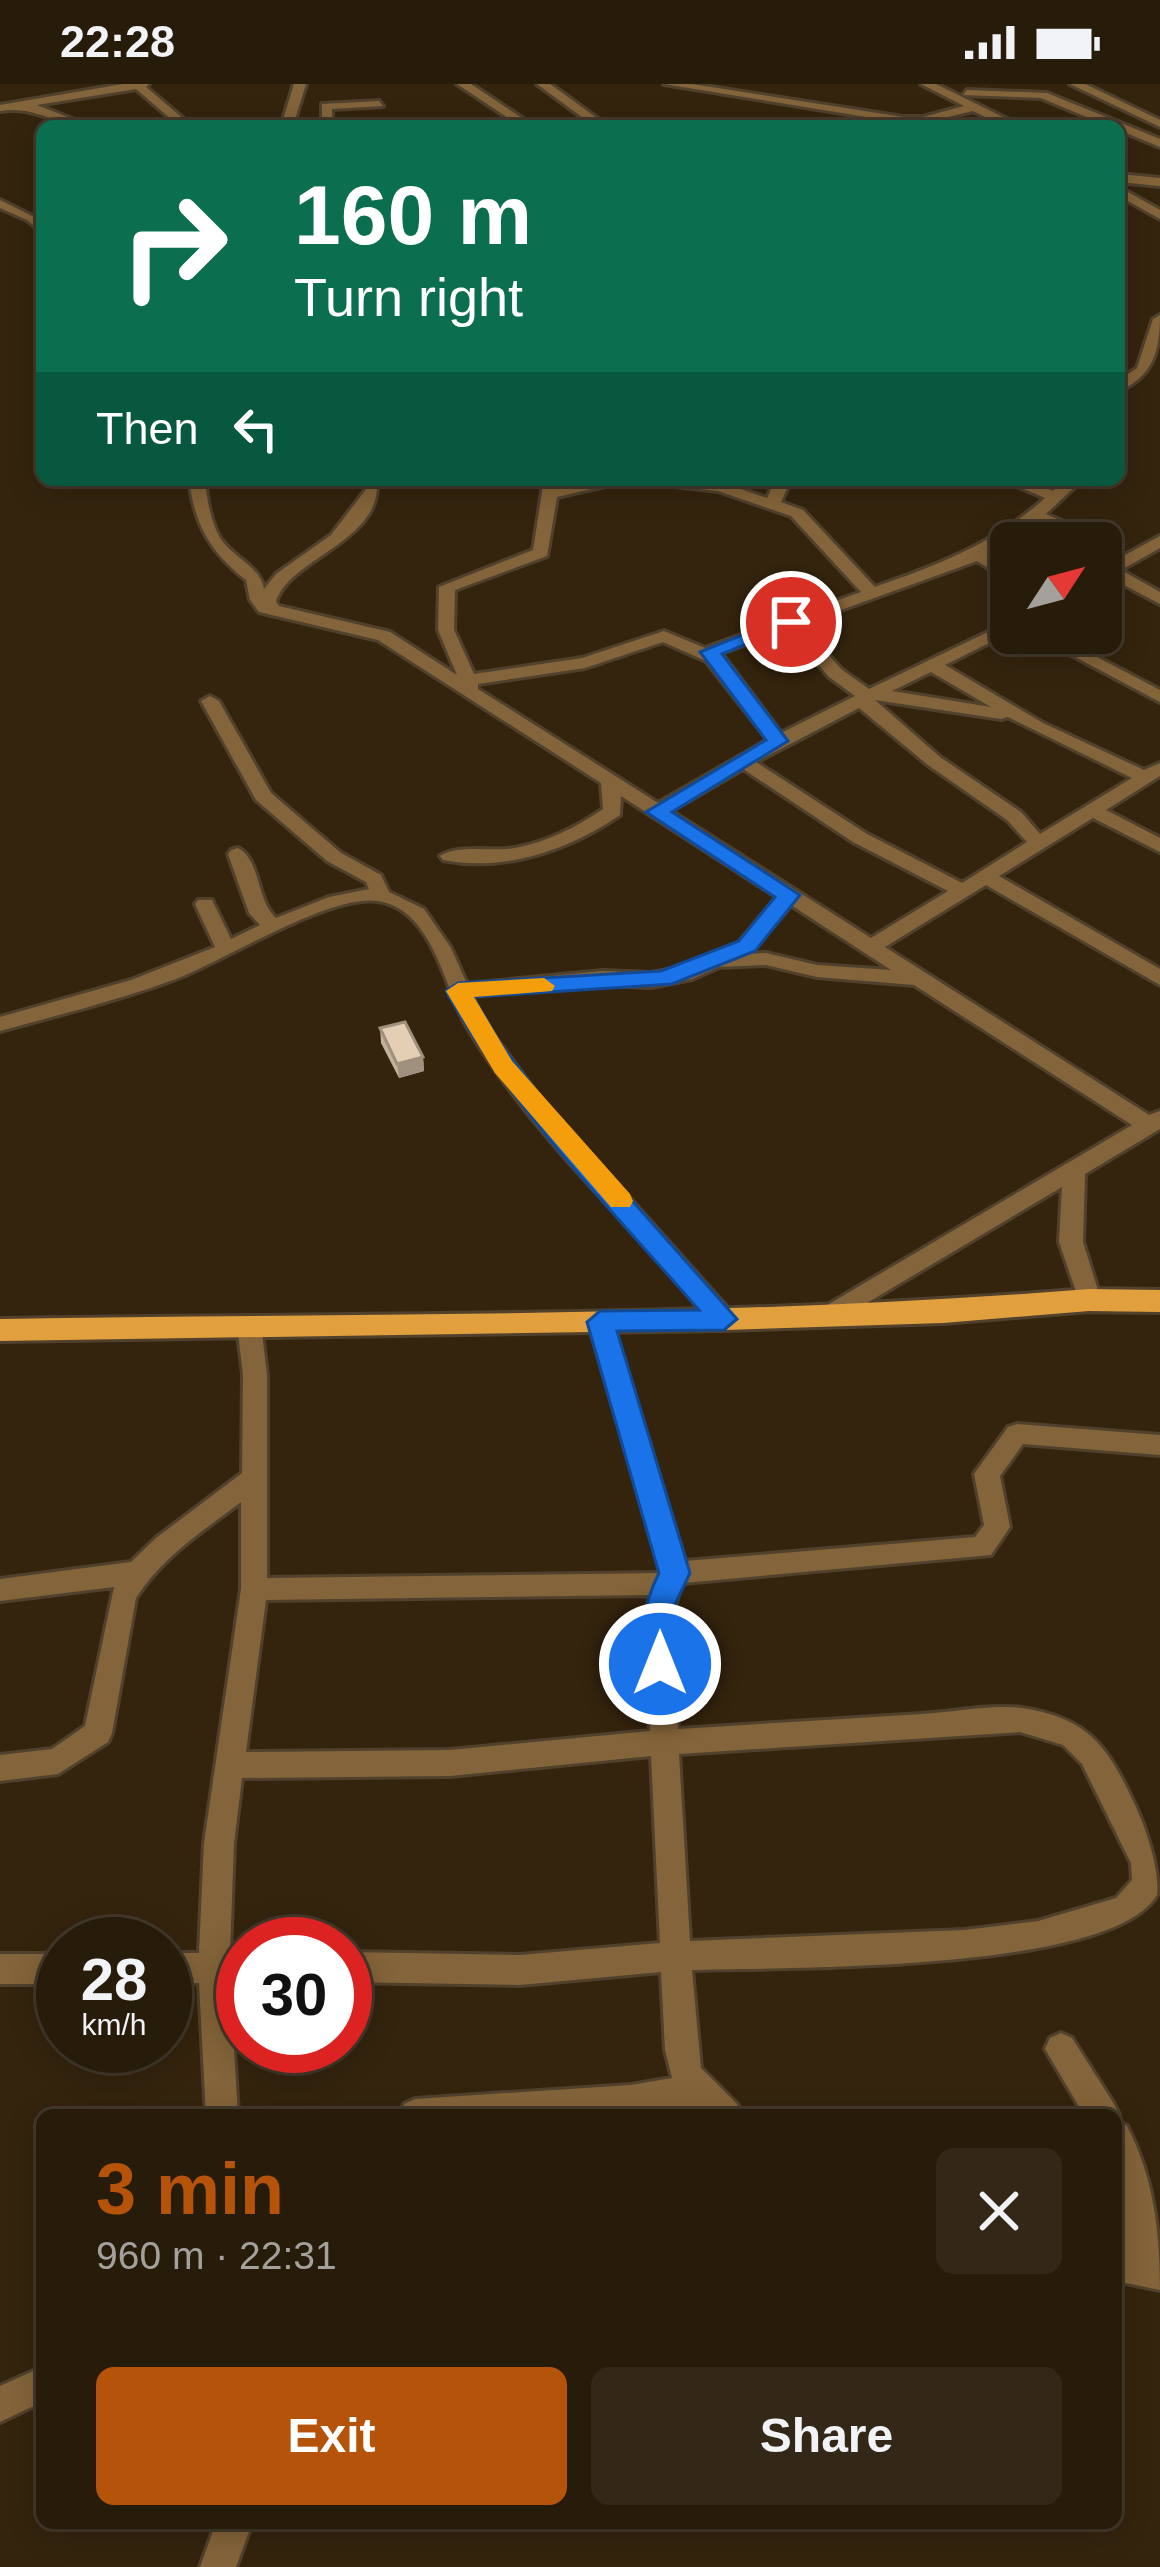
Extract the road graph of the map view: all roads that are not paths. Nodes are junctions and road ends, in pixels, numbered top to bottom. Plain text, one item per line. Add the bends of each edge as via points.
1 (300, 84) edge
2 (463, 84) edge
3 (543, 84) edge
4 (670, 84) edge
5 (742, 84) edge
6 (926, 84) edge
7 (1065, 84) edge
8 (1076, 84) edge
9 (995, 85) edge
10 (142, 86) edge
11 (337, 90) dead end
12 (960, 95) junction
13 (777, 99) junction
14 (25, 104) junction
15 (1064, 104) junction
16 (975, 106) junction
17 (0, 108) edge
18 (67, 120) edge
19 (179, 120) edge
20 (289, 120) edge
21 (366, 120) edge
22 (519, 120) edge
23 (594, 120) edge
24 (874, 120) edge
25 (947, 120) edge
26 (1002, 120) edge
27 (1054, 120) edge
28 (1099, 120) edge
29 (1160, 124) edge
30 (1125, 131) edge
31 (1160, 144) edge
32 (1125, 179) edge
33 (1160, 182) edge
34 (1125, 198) edge
35 (0, 205) edge
36 (1160, 215) edge
37 (36, 223) edge
38 (1160, 319) edge
39 (1152, 371) edge
40 (1125, 386) edge
41 (724, 486) edge
42 (780, 486) edge
43 (1026, 486) edge
44 (1066, 486) edge
45 (551, 487) edge
46 (198, 489) edge
47 (372, 491) dead end
48 (1054, 496) junction
49 (772, 503) junction
50 (1035, 514) junction
51 (1052, 522) edge
52 (1160, 541) edge
53 (976, 554) junction
54 (1122, 554) edge
55 (1131, 558) junction
56 (990, 563) edge
57 (1122, 563) edge
58 (1122, 581) edge
59 (871, 593) junction
60 (1160, 599) edge
61 (273, 611) junction
62 (791, 622) junction
63 (990, 636) edge
64 (1078, 654) edge
65 (712, 657) junction
66 (932, 665) junction
67 (470, 685) junction
68 (1160, 697) edge
69 (869, 700) junction
70 (210, 701) dead end
71 (1015, 716) junction
72 (778, 741) junction
73 (744, 762) junction
74 (1153, 773) edge
75 (610, 784) junction
76 (1093, 809) junction
77 (657, 812) junction
78 (1038, 844) junction
79 (1160, 846) edge
80 (238, 854) dead end
81 (450, 856) dead end
82 (987, 877) junction
83 (963, 892) junction
84 (381, 895) junction
85 (788, 895) junction
86 (205, 904) dead end
87 (275, 928) junction
88 (874, 946) junction
89 (226, 950) junction
90 (717, 962) junction
91 (1160, 978) edge
92 (925, 979) junction
93 (458, 991) junction
94 (0, 1024) edge
95 (1154, 1122) edge
96 (1074, 1169) junction
97 (1089, 1300) junction
98 (1160, 1301) edge
99 (832, 1313) junction
100 (724, 1319) junction
101 (600, 1322) junction
102 (249, 1325) junction
103 (0, 1330) edge
104 (1160, 1444) edge
105 (255, 1477) junction
106 (136, 1573) junction
107 (670, 1578) junction
108 (254, 1589) junction
109 (0, 1590) edge
110 (664, 1742) junction
111 (230, 1765) junction
112 (0, 1768) edge
113 (224, 1917) edge
114 (675, 1956) junction
115 (372, 1967) edge
116 (0, 1969) edge
117 (36, 1969) edge
118 (1061, 2049) dead end
119 (224, 2073) edge
120 (697, 2090) junction
121 (222, 2109) edge
122 (508, 2109) edge
123 (719, 2109) edge
124 (1099, 2109) edge
125 (1122, 2148) edge
126 (1139, 2269) edge
127 (36, 2387) edge
128 (0, 2404) edge
129 (231, 2529) edge
130 (218, 2567) edge

1 - 20 street
2 - 22 street
3 - 23 street
4 - 13 street
5 - 13 street
6 - 12 street
7 - 15 street
8 - 29 street
9 - 12 street
10 - 14 street
10 - 19 street
11 - 21 street via 330,112 372,104
12 - 15 street via 1036,93
12 - 16 street
13 - 24 street
14 - 17 street
14 - 18 street
15 - 27 street
15 - 28 street
16 - 25 street
16 - 26 street
30 - 31 street
32 - 33 street
34 - 36 street
35 - 37 street
38 - 39 street
39 - 40 street
41 - 49 street
42 - 49 street
43 - 48 street
44 - 48 street
45 - 67 street via 541,554 447,586 446,629
46 - 61 street via 214,542 254,578 260,604
47 - 61 street via 332,543 273,585
48 - 50 street
49 - 59 street via 797,513
50 - 51 street
50 - 53 street
52 - 55 street
53 - 56 street
53 - 59 street
54 - 55 street
55 - 57 street
58 - 60 street
59 - 62 street
61 - 67 street via 384,636
62 - 65 street via 720,645
62 - 69 street
63 - 66 street
64 - 68 street
65 - 67 street via 664,636 585,663
65 - 72 street
66 - 69 street
66 - 71 street
67 - 75 street
69 - 71 street
69 - 72 street
69 - 78 street
70 - 84 street via 263,796 334,857 374,879
71 - 74 street
72 - 73 street
73 - 77 street
73 - 83 street via 860,838
74 - 76 street
75 - 77 street
75 - 81 street via 613,811 587,825 505,859
76 - 78 street
76 - 79 street
77 - 85 street
78 - 82 street
80 - 87 street via 259,913
82 - 83 street
82 - 91 street
83 - 88 street
84 - 87 street
84 - 93 street via 431,928
85 - 88 street
85 - 90 street via 745,948
86 - 89 street
87 - 89 street
88 - 92 street
89 - 94 street
90 - 92 street via 766,959
90 - 93 street via 651,980
92 - 95 street
93 - 100 street via 534,1106
95 - 96 street
96 - 97 street via 1071,1242
96 - 99 street
97 - 98 main road
97 - 99 main road
99 - 100 main road
100 - 101 main road
101 - 102 main road
101 - 107 street
102 - 103 main road
102 - 105 street
104 - 107 street via 1017,1433 987,1474 997,1527 982,1547
105 - 106 street
105 - 108 street
106 - 109 street
106 - 112 street via 123,1596 98,1733 58,1761
107 - 108 street
107 - 110 street via 658,1626
108 - 111 street
110 - 111 street via 450,1763
110 - 114 street
110 - 114 street via 1048,1724 1092,1755 1146,1863 1147,1886 1125,1910 1038,1935
111 - 113 street via 219,1843
114 - 115 street via 520,1970
114 - 120 street via 681,2050
116 - 117 street
118 - 124 street
119 - 121 street
120 - 122 street
120 - 123 street
125 - 126 street via 1140,2205
127 - 128 street
129 - 130 street

